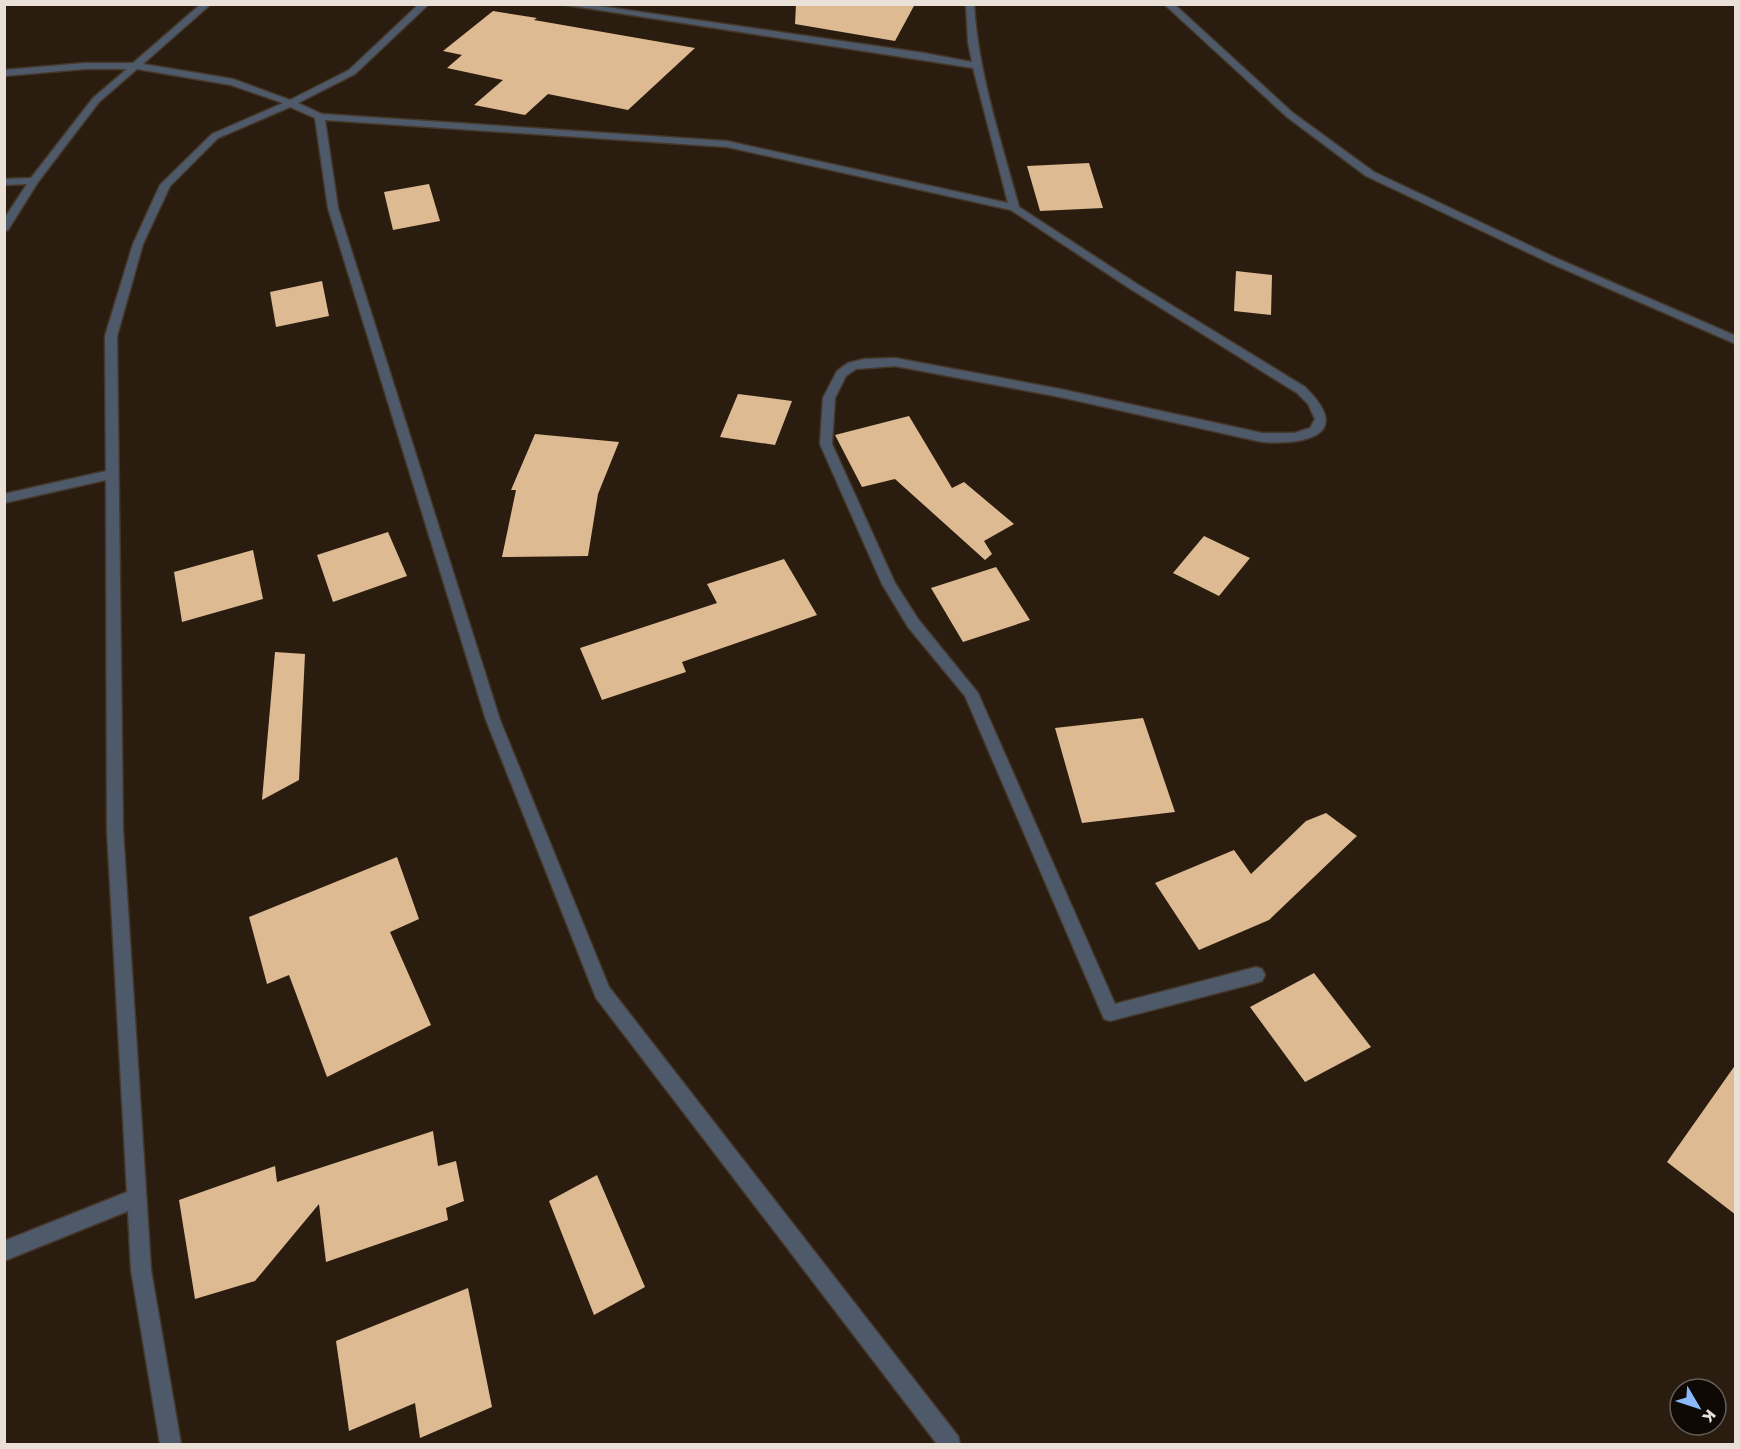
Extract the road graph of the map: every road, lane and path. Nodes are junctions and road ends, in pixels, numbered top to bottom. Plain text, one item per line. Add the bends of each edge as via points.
1 (207, 4) edge
2 (425, 4) edge
3 (564, 4) edge
4 (970, 4) edge
5 (1168, 4) edge
6 (135, 66) junction
7 (977, 66) junction
8 (4, 73) edge
9 (290, 104) junction
10 (320, 117) junction
11 (34, 181) junction
12 (4, 182) edge
13 (1014, 208) junction
14 (4, 228) edge
15 (1736, 341) edge
16 (112, 474) junction
17 (4, 499) edge
18 (1256, 975) dead end
19 (137, 1198) junction
20 (4, 1251) edge
21 (171, 1444) edge
22 (950, 1444) edge

1 - 6 street
2 - 9 street via 352,72
3 - 7 street
4 - 7 street
5 - 15 street via 1290,115 1370,174
6 - 8 street
6 - 9 street via 233,82
6 - 11 street via 96,100
7 - 13 street
9 - 10 street
9 - 16 street via 215,136 165,185 138,244 111,336
10 - 13 street via 727,144
10 - 22 street via 333,208 490,709 602,992
11 - 12 street
11 - 14 street
13 - 18 street via 1301,390 1322,412 1322,422 1314,432 1298,436 1278,439 1245,435 1076,396 895,362 877,362 852,366 834,385 829,398 826,444 888,584 913,623 971,693 1110,1013
16 - 17 street
16 - 19 street via 115,830
19 - 20 street
19 - 21 street via 141,1270

